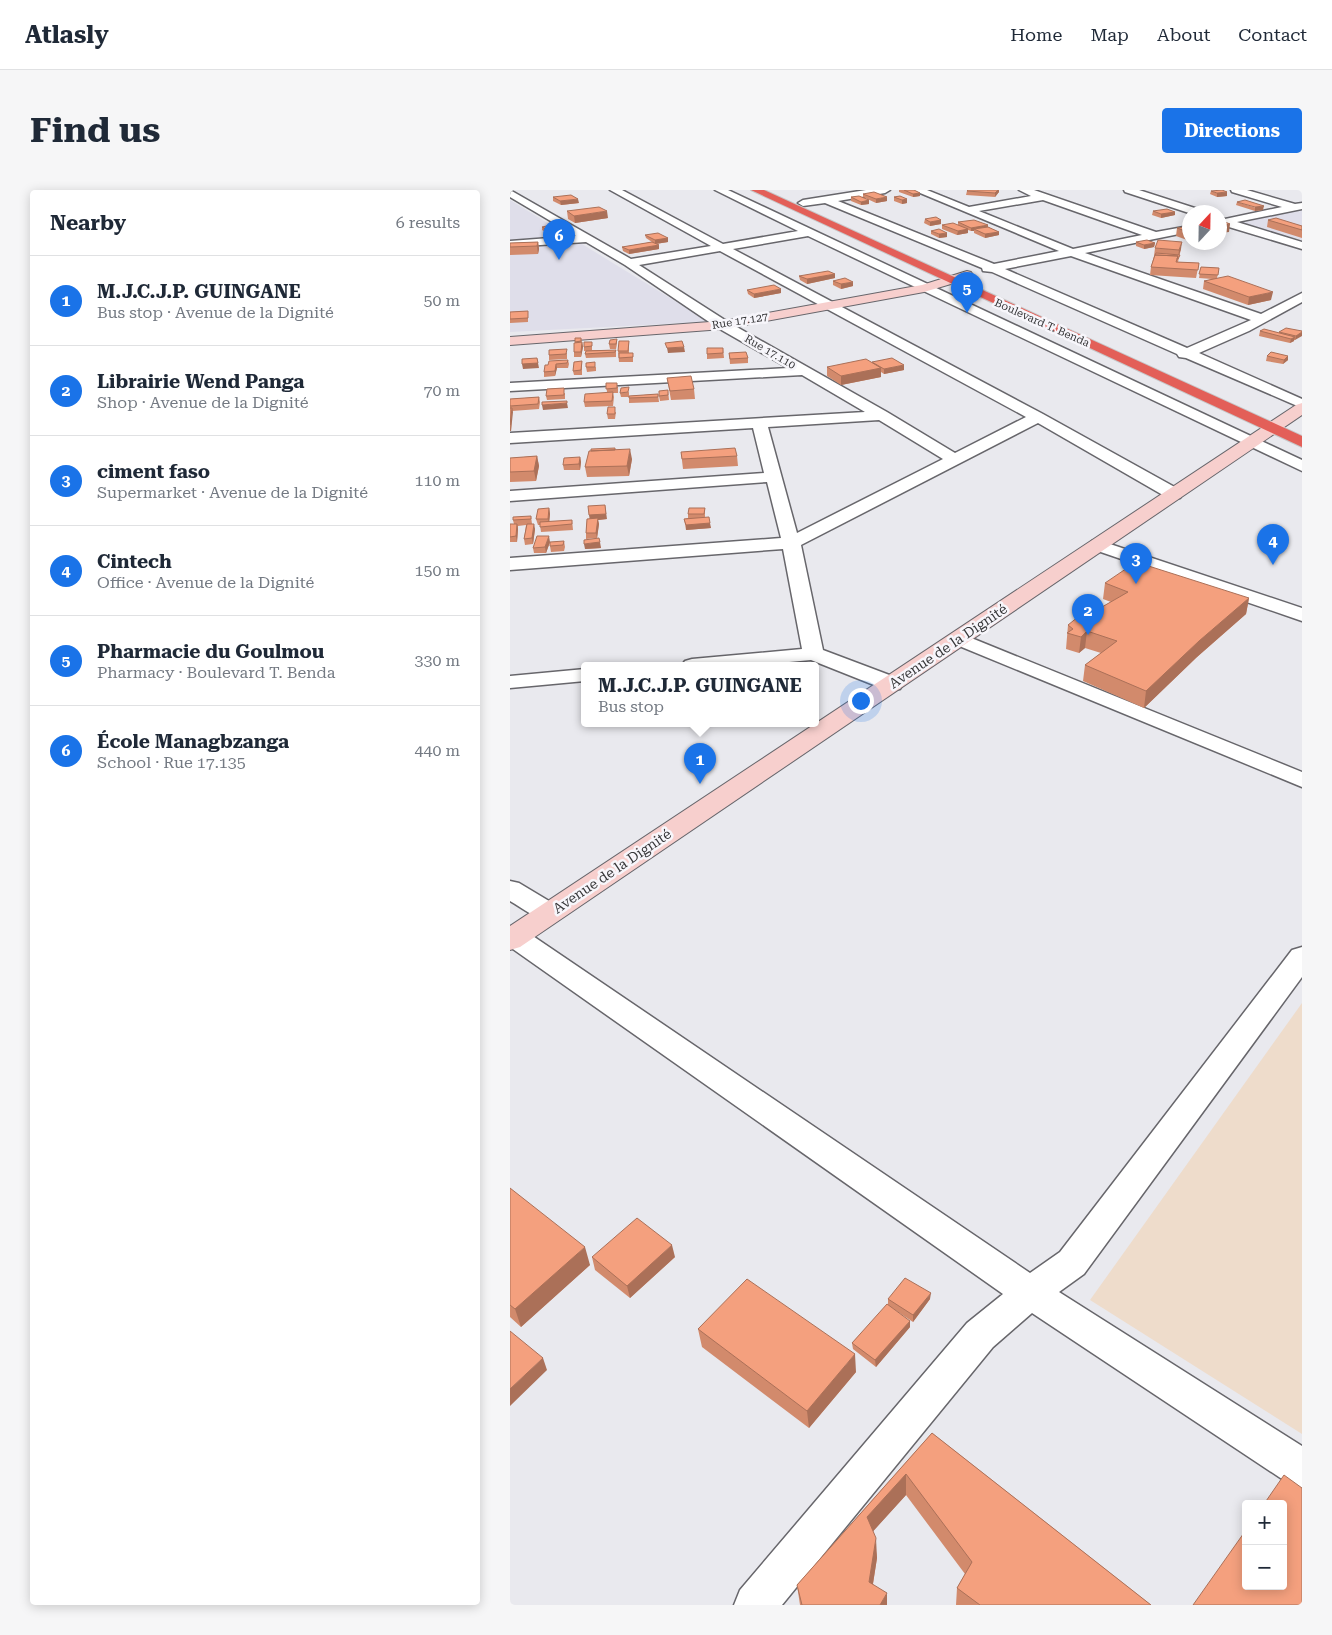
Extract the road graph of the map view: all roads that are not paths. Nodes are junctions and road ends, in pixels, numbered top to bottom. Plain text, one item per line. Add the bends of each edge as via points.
1 (522, 190) edge
2 (615, 190) edge
3 (720, 190) edge
4 (756, 190) edge
5 (775, 190) edge
6 (885, 190) edge
7 (918, 190) edge
8 (1024, 190) edge
9 (1129, 190) edge
10 (1236, 190) edge
11 (510, 192) edge
12 (1043, 197) junction
13 (825, 199) junction
14 (803, 203) junction
15 (1182, 207) edge
16 (1299, 207) edge
17 (968, 210) junction
18 (1227, 221) edge
19 (1227, 224) edge
20 (838, 228) junction
21 (1182, 231) edge
22 (810, 233) junction
23 (1156, 236) junction
24 (588, 239) junction
25 (510, 244) edge
26 (1302, 246) edge
27 (720, 247) junction
28 (1071, 252) junction
29 (629, 263) junction
30 (991, 267) junction
31 (967, 274) junction
32 (950, 281) junction
33 (924, 288) junction
34 (1302, 297) edge
35 (828, 306) junction
36 (1262, 319) junction
37 (723, 325) junction
38 (510, 341) edge
39 (1142, 353) dead end
40 (1184, 354) junction
41 (804, 371) junction
42 (510, 387) edge
43 (882, 415) junction
44 (1289, 415) edge
45 (1038, 417) junction
46 (759, 423) junction
47 (510, 438) edge
48 (1251, 442) junction
49 (1302, 442) edge
50 (956, 460) junction
51 (1302, 466) edge
52 (773, 477) junction
53 (1174, 494) junction
54 (510, 496) edge
55 (791, 543) junction
56 (1098, 545) junction
57 (510, 564) edge
58 (1302, 616) edge
59 (959, 638) junction
60 (813, 654) junction
61 (725, 662) edge
62 (581, 675) edge
63 (510, 682) edge
64 (892, 684) junction
65 (1302, 780) edge
66 (510, 889) edge
67 (550, 913) junction
68 (512, 938) edge
69 (1302, 957) edge
70 (1030, 1293) junction
71 (1302, 1469) edge
72 (755, 1605) edge

1 - 11 street
2 - 27 street
3 - 22 street
4 - 20 highway, Boulevard T. Benda
5 - 14 highway, Boulevard T. Benda
6 - 13 street
7 - 17 street
8 - 12 street
9 - 15 street
10 - 16 street
11 - 24 street, Rue 17.110
12 - 17 street
12 - 23 street
13 - 14 street
13 - 30 street
14 - 31 highway, Boulevard T. Benda
16 - 18 street
17 - 28 street
19 - 26 street
20 - 22 street
20 - 32 highway, Boulevard T. Benda
21 - 23 street
22 - 27 street
22 - 33 street
23 - 28 street
24 - 25 street
24 - 29 street, Rue 17.110
27 - 29 street
27 - 35 street
28 - 30 street
28 - 36 street
29 - 37 street, Rue 17.110
30 - 31 street
30 - 40 street
31 - 32 street, Rue 17.127
31 - 39 highway, Boulevard T. Benda
32 - 33 street, Rue 17.127
32 - 44 highway, Boulevard T. Benda
33 - 35 street, Rue 17.127
33 - 48 street
34 - 36 street
35 - 37 street, Rue 17.127
35 - 45 street
36 - 40 street
37 - 38 street, Rue 17.127
37 - 41 street, Rue 17.110
40 - 44 street
41 - 42 street
41 - 43 street, Rue 17.110
43 - 46 street
43 - 50 street, Rue 17.110
44 - 48 street, Avenue de la Dignité
44 - 49 highway, Boulevard T. Benda
45 - 50 street
45 - 53 street
46 - 47 street
46 - 52 street
48 - 51 street
48 - 53 street, Avenue de la Dignité
50 - 55 street
52 - 54 street
52 - 55 street
53 - 56 street, Avenue de la Dignité
55 - 57 street
55 - 60 street
56 - 58 street
56 - 59 street, Avenue de la Dignité
59 - 64 street, Avenue de la Dignité
59 - 65 street
60 - 61 street
60 - 64 street
62 - 63 street
64 - 67 street, Avenue de la Dignité
66 - 67 street
67 - 68 street, Avenue de la Dignité
68 - 70 street
69 - 70 street via 1072,1263
70 - 71 street
70 - 72 street via 980,1335

